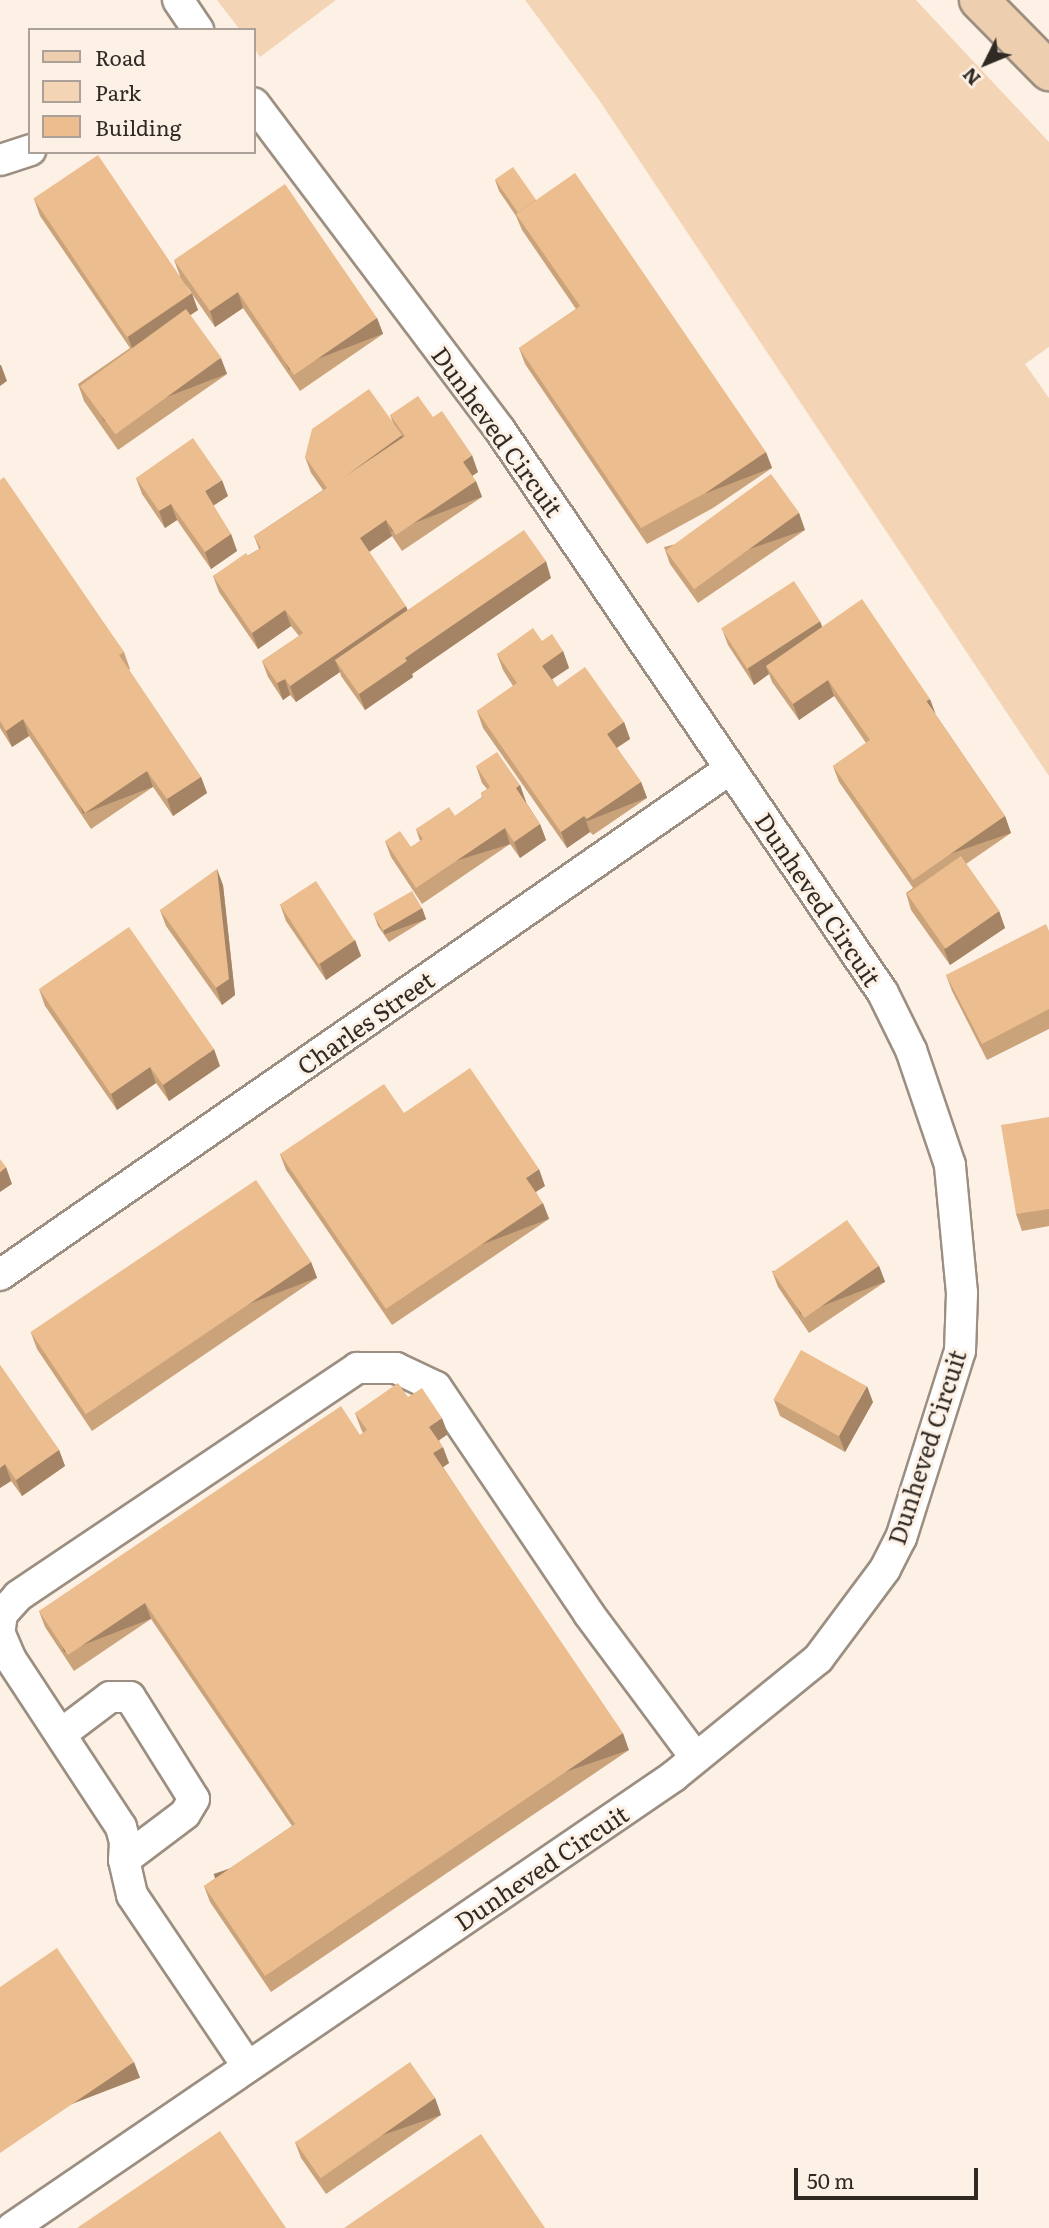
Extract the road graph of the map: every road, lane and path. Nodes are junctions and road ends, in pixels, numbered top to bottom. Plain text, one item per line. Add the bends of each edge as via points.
1 (178, 0) edge
2 (979, 0) edge
3 (197, 28) edge
4 (1049, 71) edge
5 (256, 106) edge
6 (28, 150) edge
7 (0, 160) edge
8 (730, 769) junction
9 (0, 1275) edge
10 (0, 1628) edge
11 (0, 1634) edge
12 (61, 1734) junction
13 (696, 1758) junction
14 (124, 1860) junction
15 (248, 2067) junction
16 (12, 2228) edge

1 - 3 street
2 - 4 main road
5 - 8 street, Dunheved Circuit via 500,430
6 - 7 street
8 - 9 street, Charles Street
8 - 13 street, Dunheved Circuit via 883,993 911,1050 950,1165 962,1293 960,1352 901,1538 884,1569 818,1659
10 - 13 street via 2,1614 18,1596 357,1368 397,1367 436,1387 589,1614
11 - 12 street via 10,1658
12 - 14 street via 121,1827
12 - 14 street via 110,1697 130,1698 194,1799 186,1814
13 - 15 street, Dunheved Circuit
14 - 15 street via 132,1895
15 - 16 street, Dunheved Circuit

